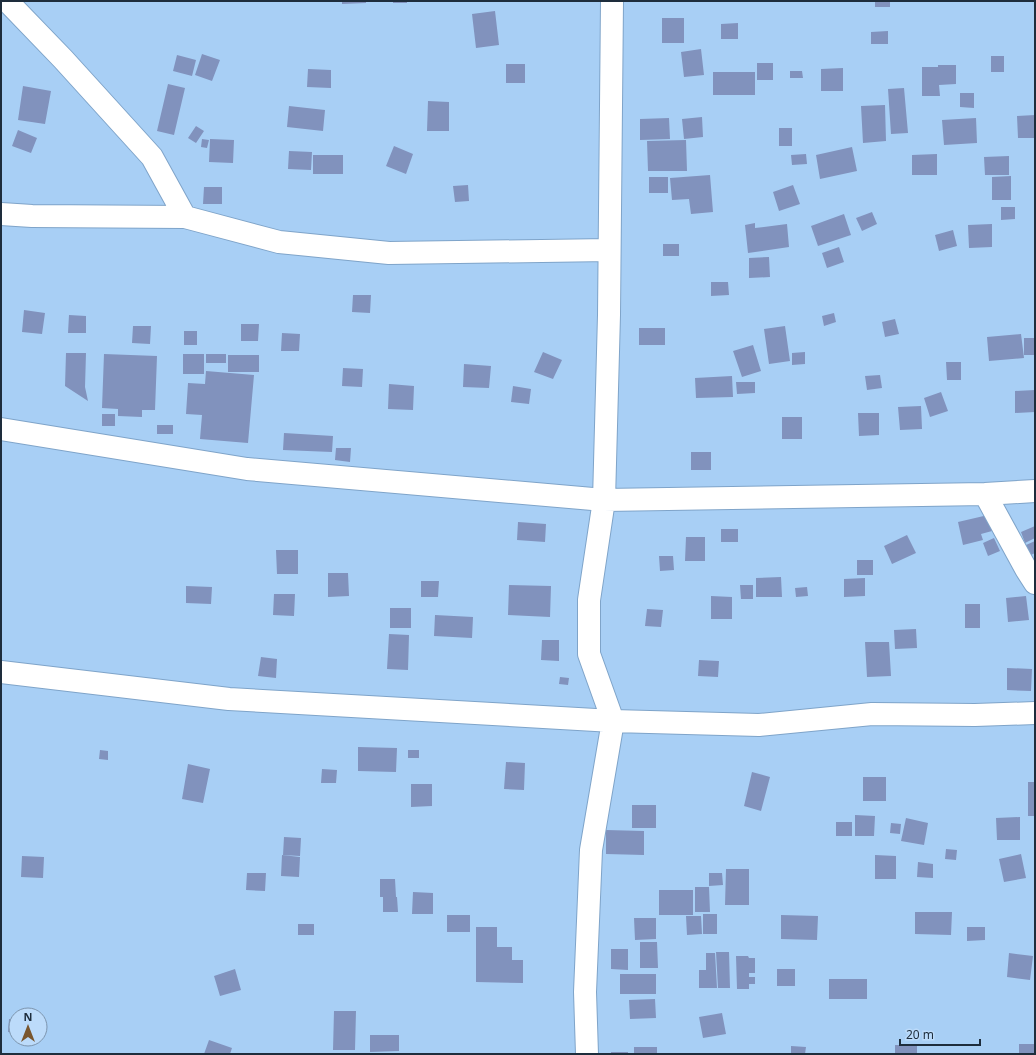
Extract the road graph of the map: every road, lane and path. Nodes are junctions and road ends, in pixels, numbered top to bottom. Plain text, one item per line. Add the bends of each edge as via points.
1 (7, 1) edge
2 (612, 1) edge
3 (1, 214) edge
4 (185, 217) junction
5 (609, 250) junction
6 (1, 429) edge
7 (1035, 491) edge
8 (985, 494) junction
9 (604, 500) junction
10 (1035, 583) edge
11 (1, 672) edge
12 (1035, 713) edge
13 (613, 721) junction
14 (587, 1054) edge

1 - 4 street via 152,157
2 - 5 street
3 - 4 street
4 - 5 street via 279,242 389,253
5 - 9 street
6 - 9 street via 247,469
7 - 8 street
8 - 9 street
8 - 10 street
9 - 13 street via 589,600 590,654
11 - 13 street via 229,699
12 - 13 street via 872,714 759,725
13 - 14 street via 591,850 585,992

